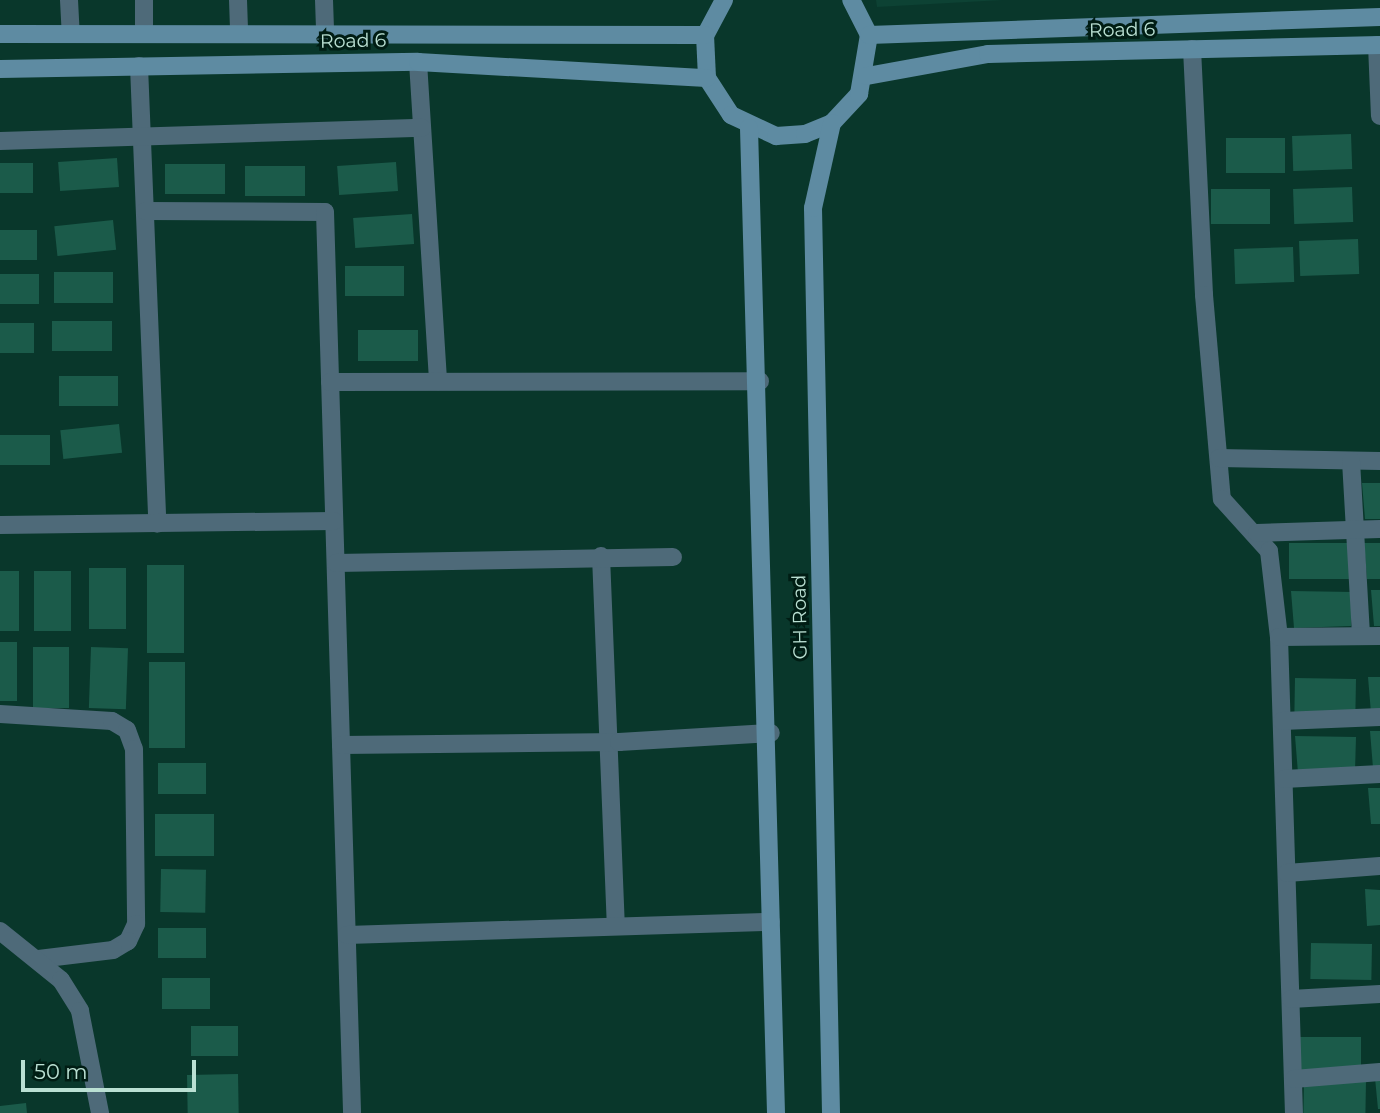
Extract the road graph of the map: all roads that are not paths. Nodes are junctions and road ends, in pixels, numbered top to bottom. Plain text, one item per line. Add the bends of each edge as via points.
1 (69, 0) edge
2 (144, 0) edge
3 (238, 0) edge
4 (324, 0) edge
5 (724, 0) edge
6 (851, 0) edge
7 (1380, 17) edge
8 (239, 31) junction
9 (325, 31) junction
10 (144, 32) junction
11 (71, 33) junction
12 (0, 34) edge
13 (705, 35) junction
14 (869, 35) junction
15 (1378, 45) edge
16 (1192, 49) junction
17 (418, 62) junction
18 (139, 66) junction
19 (0, 69) edge
20 (867, 76) junction
21 (707, 78) junction
22 (1380, 116) edge
23 (832, 123) junction
24 (422, 128) junction
25 (749, 128) junction
26 (142, 139) junction
27 (0, 141) edge
28 (145, 211) junction
29 (438, 381) junction
30 (760, 381) junction
31 (330, 382) junction
32 (1219, 458) junction
33 (1350, 461) junction
34 (1380, 461) edge
35 (334, 521) junction
36 (157, 524) junction
37 (0, 525) edge
38 (1380, 529) edge
39 (1350, 530) junction
40 (1257, 533) junction
41 (601, 556) junction
42 (673, 557) dead end
43 (336, 563) junction
44 (1361, 636) junction
45 (1380, 636) edge
46 (1279, 638) junction
47 (0, 714) edge
48 (1380, 717) edge
49 (1282, 722) junction
50 (771, 733) junction
51 (604, 742) junction
52 (341, 745) junction
53 (1380, 774) edge
54 (1284, 779) junction
55 (1380, 866) edge
56 (1287, 873) junction
57 (771, 922) junction
58 (616, 925) junction
59 (0, 931) edge
60 (346, 935) junction
61 (39, 959) junction
62 (1380, 994) edge
63 (1291, 999) junction
64 (1380, 1072) edge
65 (1294, 1079) junction
66 (100, 1113) edge
67 (352, 1113) edge
68 (776, 1113) edge
69 (831, 1113) edge
70 (1294, 1113) edge

1 - 11 street
2 - 10 street
3 - 8 street
4 - 9 street
5 - 13 street
6 - 14 street
7 - 14 street, Road 6
8 - 9 street, Road 6
8 - 10 street, Road 6
9 - 13 street, Road 6
10 - 11 street, Road 6
11 - 12 street, Road 6
13 - 21 street
14 - 20 street
15 - 16 street, Road 6
15 - 22 street
16 - 20 street, Road 6 via 988,54
16 - 32 street
17 - 18 street, Road 6
17 - 21 street, Road 6
17 - 24 street
18 - 19 street, Road 6
18 - 26 street
20 - 23 street
21 - 25 street via 716,98
23 - 25 street via 805,134
23 - 69 street, GH Road via 813,208
24 - 26 street
24 - 29 street
25 - 30 street, GH Road
26 - 27 street
26 - 28 street
28 - 31 street via 326,212
28 - 36 street
29 - 30 street
29 - 31 street
30 - 50 street, GH Road
31 - 35 street
32 - 33 street
32 - 40 street via 1223,499 1233,517
33 - 34 street
33 - 39 street
35 - 36 street
35 - 43 street
36 - 37 street
38 - 39 street
39 - 40 street
39 - 44 street
40 - 46 street via 1269,551
41 - 42 street
41 - 43 street
41 - 51 street
43 - 52 street
44 - 45 street
44 - 46 street
46 - 49 street
47 - 61 street via 112,721 127,730 134,749 136,925 128,941 113,950
48 - 49 street
49 - 54 street
50 - 51 street
50 - 57 street, GH Road
51 - 52 street
51 - 58 street
52 - 60 street
53 - 54 street
54 - 56 street
55 - 56 street
56 - 63 street
57 - 58 street
57 - 68 street, GH Road
58 - 60 street
59 - 61 street
60 - 67 street
61 - 66 street via 80,1012
62 - 63 street
63 - 65 street
64 - 65 street
65 - 70 street

